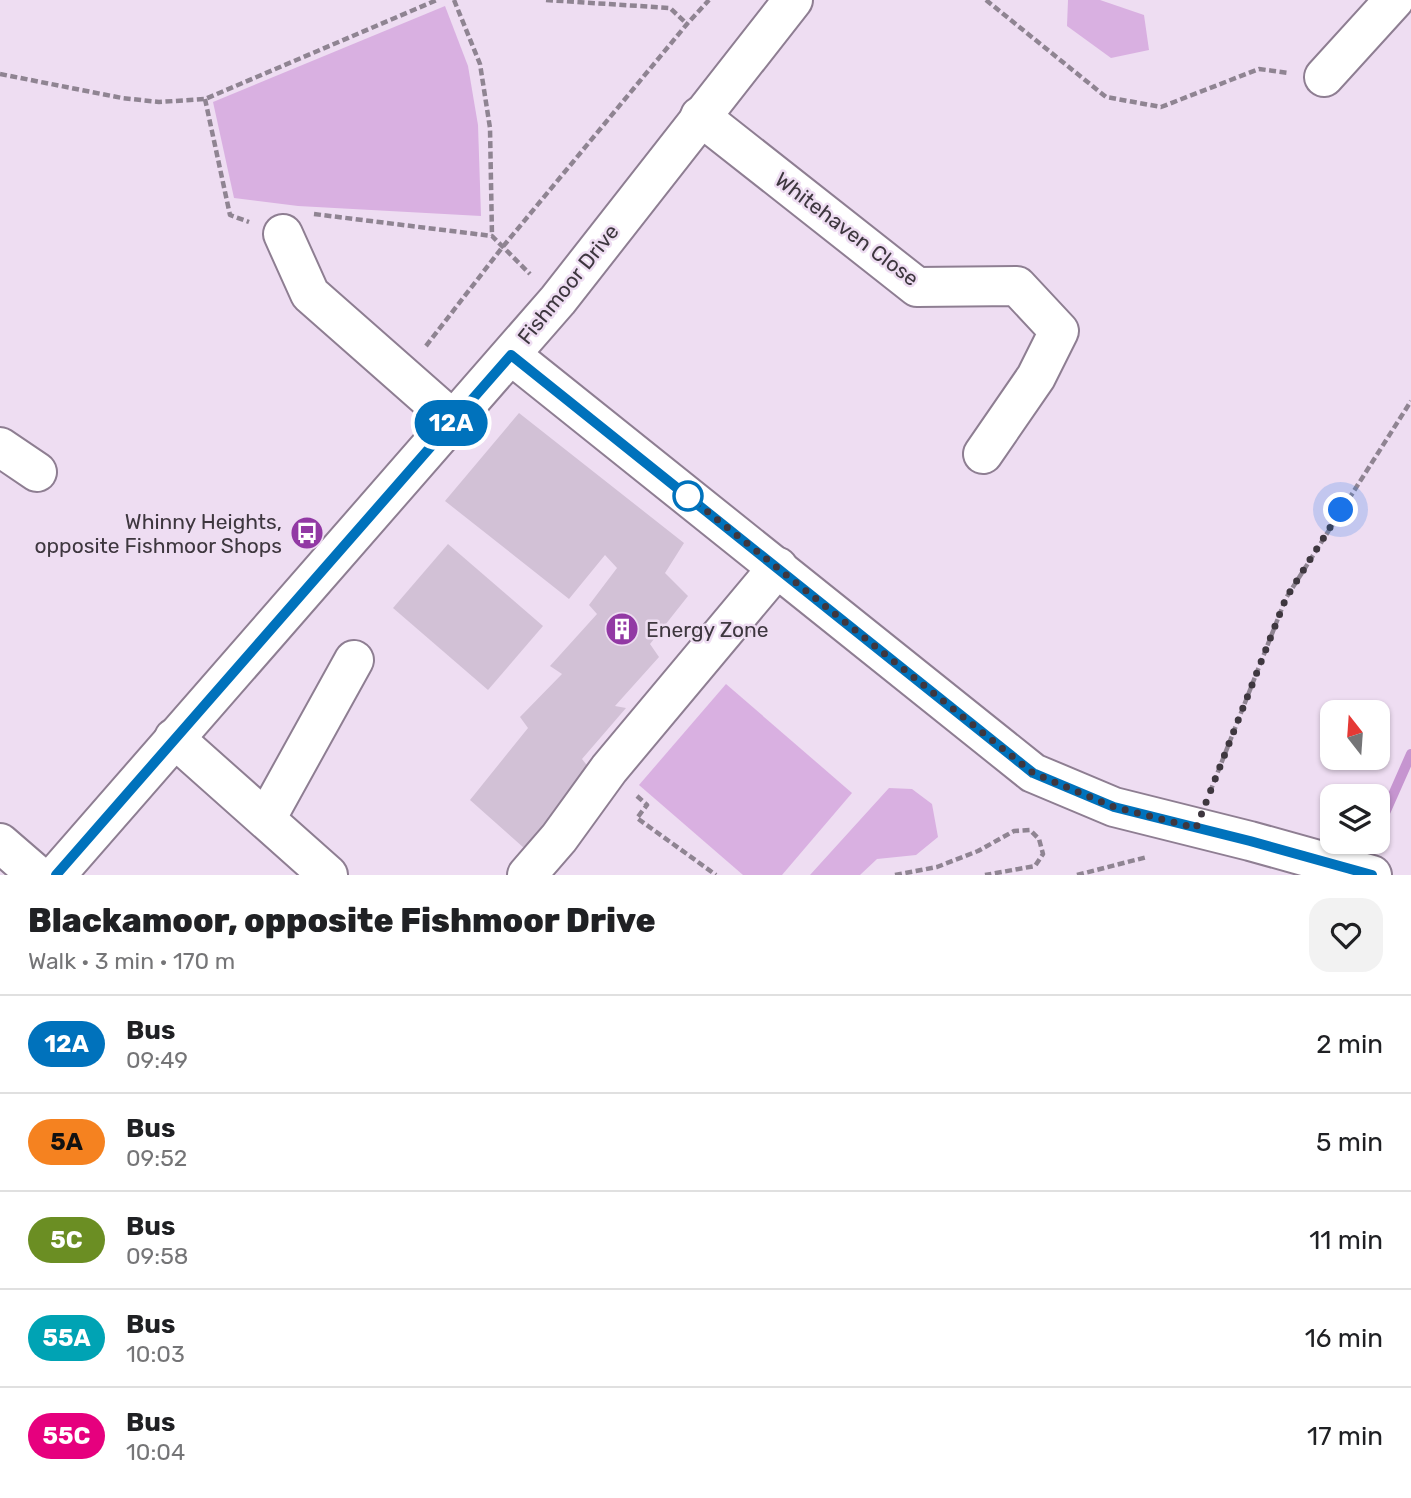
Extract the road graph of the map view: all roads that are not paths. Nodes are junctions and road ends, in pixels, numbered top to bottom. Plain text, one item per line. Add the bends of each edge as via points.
1 (793, 0) edge
2 (1394, 0) edge
3 (1324, 77) road end
4 (700, 116) junction
5 (283, 234) road end
6 (511, 355) junction
7 (453, 420) junction
8 (0, 447) edge
9 (983, 454) dead end
10 (37, 472) dead end
11 (778, 568) junction
12 (354, 660) dead end
13 (174, 738) junction
14 (266, 819) junction
15 (0, 843) edge
16 (37, 875) edge
17 (56, 875) edge
18 (328, 875) edge
19 (527, 875) edge
20 (1372, 875) edge

1 - 4 street, Fishmoor Drive
2 - 3 street
4 - 6 street, Fishmoor Drive
4 - 9 street, Whitehaven Close via 917,286 1017,286 1059,331 1037,377
5 - 7 street via 310,294
6 - 7 street, Fishmoor Drive
6 - 11 street
7 - 13 street, Fishmoor Drive
8 - 10 street
11 - 19 street via 609,769
11 - 20 street via 1033,773 1114,807
12 - 14 street
13 - 14 street
13 - 17 street, Fishmoor Drive
14 - 18 street
15 - 16 street

